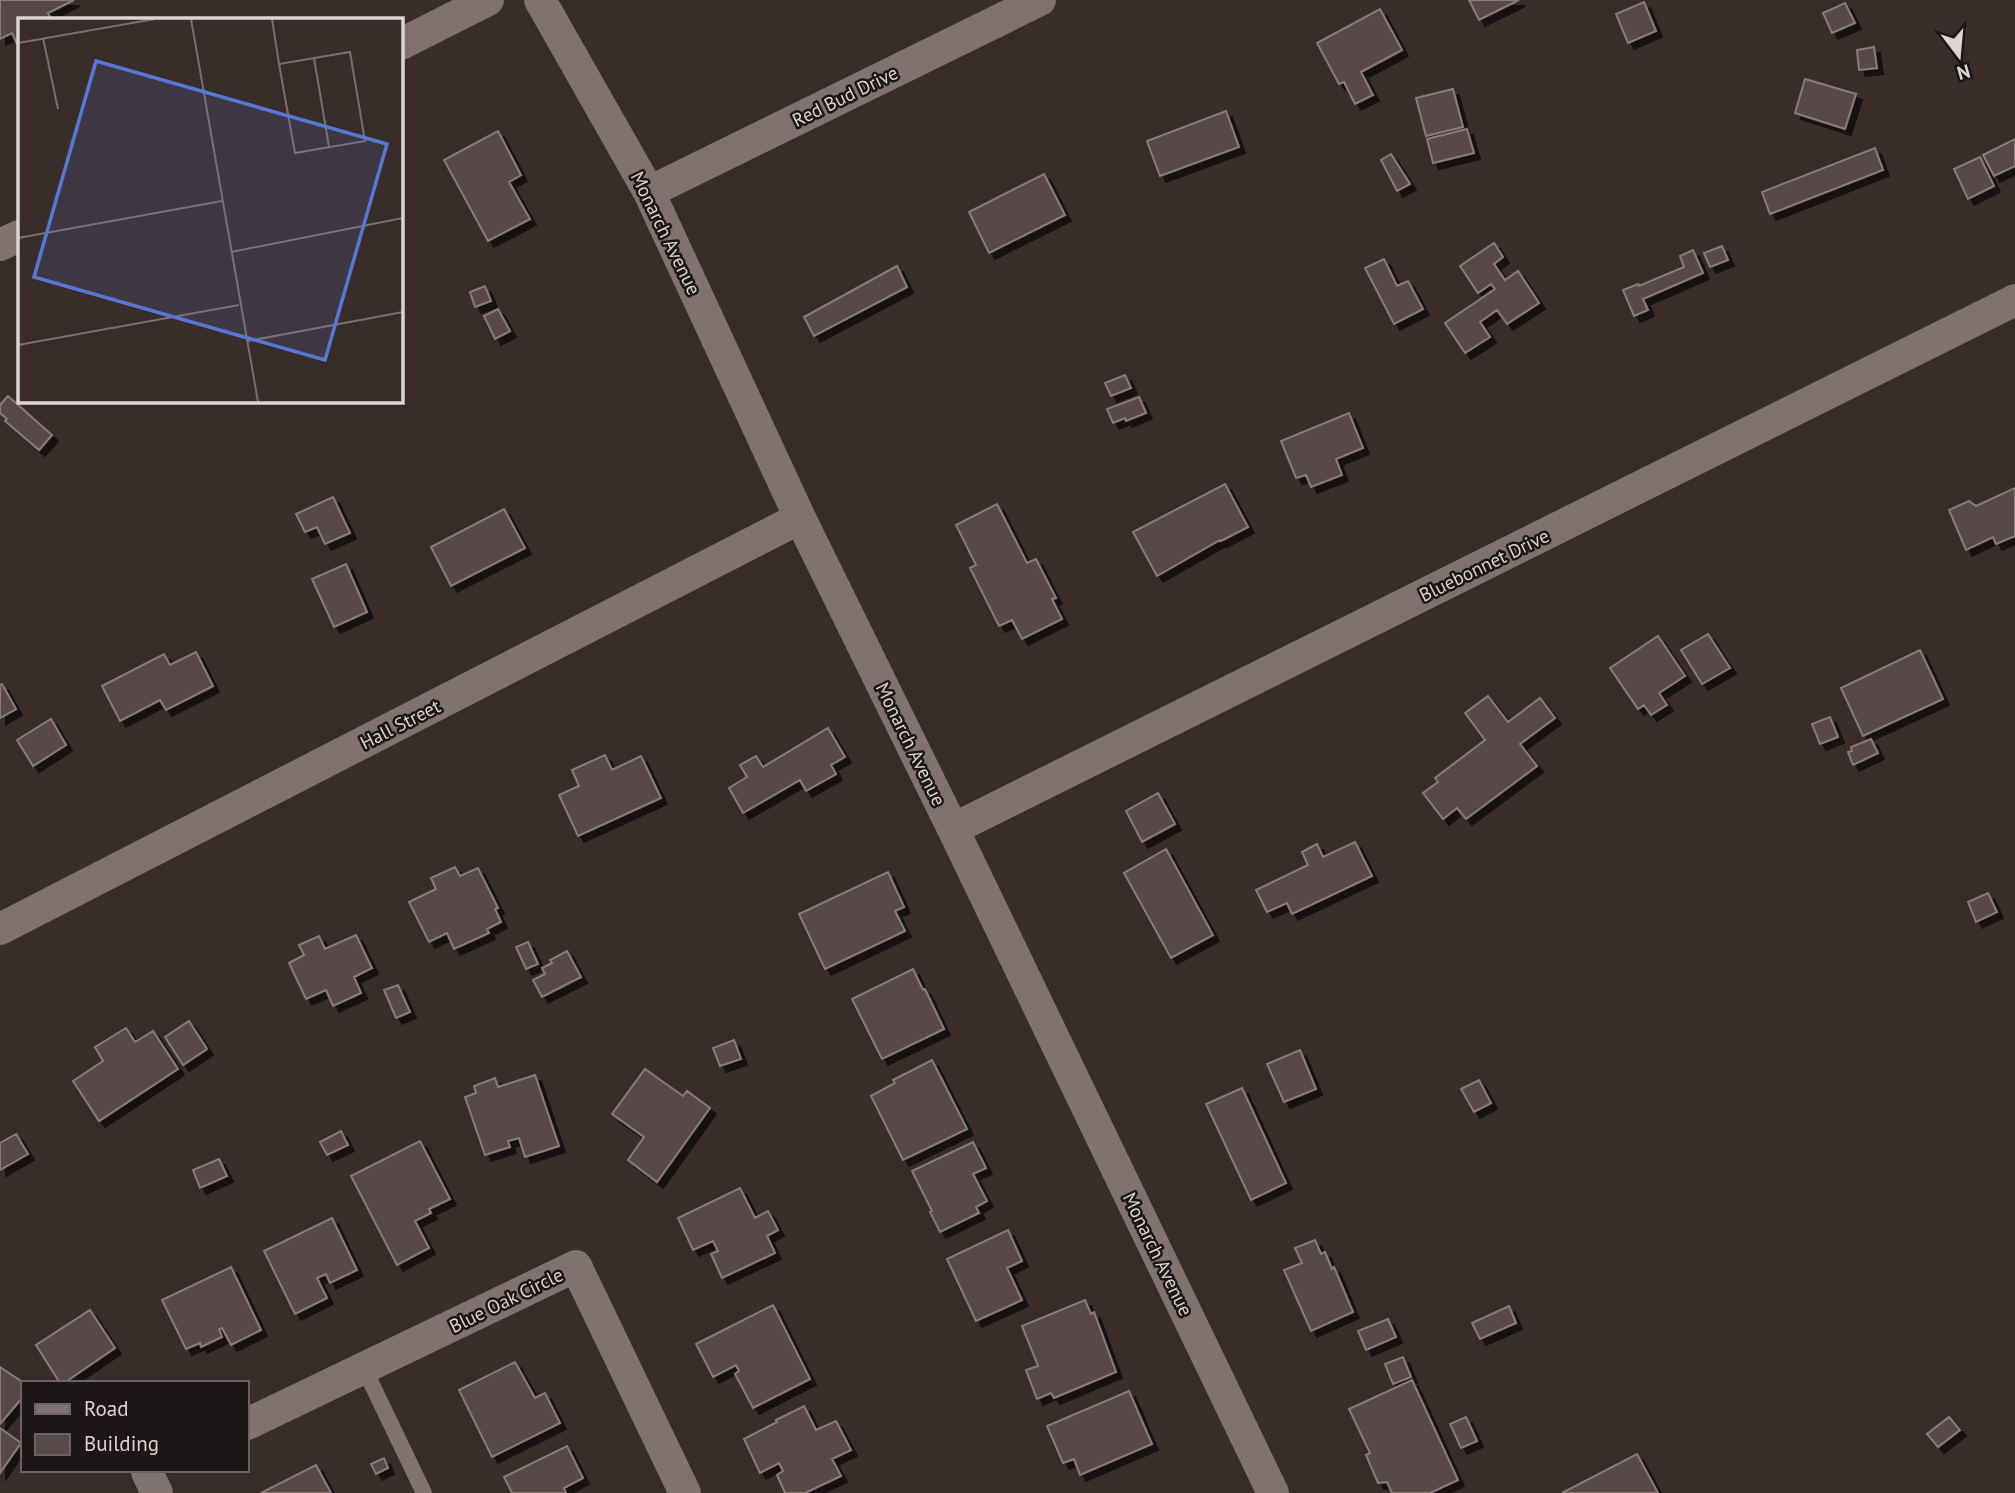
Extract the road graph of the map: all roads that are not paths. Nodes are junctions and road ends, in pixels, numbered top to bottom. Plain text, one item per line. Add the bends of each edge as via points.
1 (488, 0) edge
2 (540, 0) edge
3 (1040, 0) edge
4 (402, 43) edge
5 (649, 192) junction
6 (18, 236) edge
7 (0, 245) edge
8 (2015, 300) edge
9 (800, 518) junction
10 (953, 829) junction
11 (0, 929) edge
12 (364, 1368) junction
13 (248, 1424) edge
14 (146, 1472) edge
15 (157, 1493) edge
16 (424, 1493) edge
17 (685, 1493) edge
18 (1273, 1493) edge

1 - 4 street
2 - 5 street, Monarch Avenue
3 - 5 street, Red Bud Drive
5 - 9 street, Monarch Avenue
6 - 7 street
8 - 10 street, Bluebonnet Drive
9 - 10 street, Monarch Avenue
9 - 11 street, Hall Street
10 - 18 street, Monarch Avenue
12 - 13 street, Blue Oak Circle
12 - 16 lane
12 - 17 street, Blue Oak Circle via 576,1266
14 - 15 street

